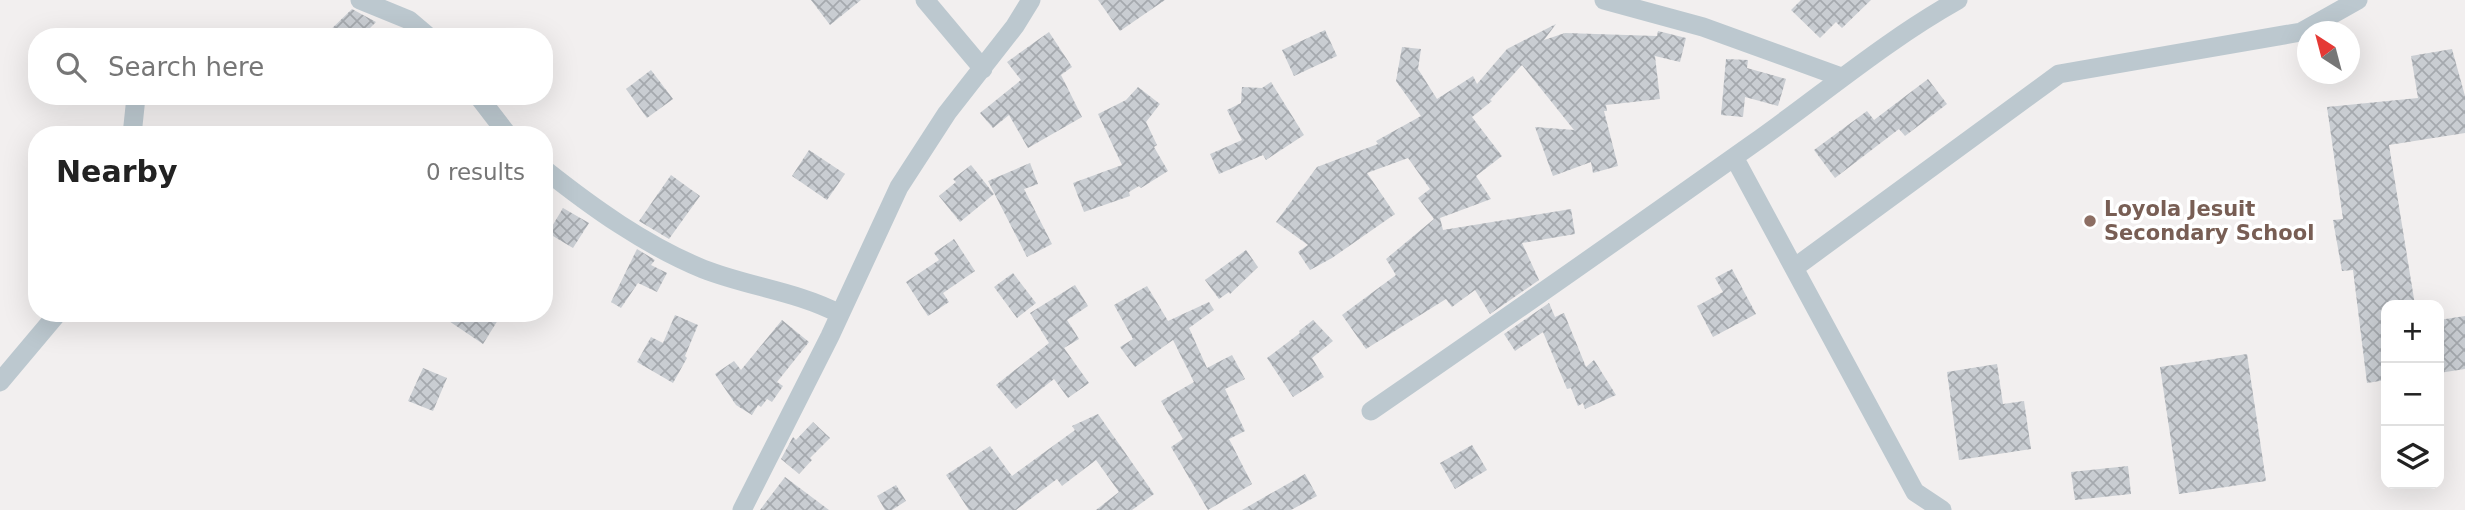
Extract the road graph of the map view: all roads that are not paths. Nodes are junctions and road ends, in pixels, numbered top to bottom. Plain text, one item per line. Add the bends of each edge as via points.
1 (360, 0) edge
2 (925, 0) edge
3 (1031, 0) edge
4 (1604, 0) edge
5 (1958, 0) edge
6 (2358, 0) edge
7 (418, 28) edge
8 (983, 69) junction
9 (1841, 77) junction
10 (135, 105) edge
11 (485, 105) edge
12 (133, 126) edge
13 (501, 126) edge
14 (1734, 157) junction
15 (553, 176) edge
16 (1794, 268) junction
17 (840, 314) junction
18 (50, 322) edge
19 (0, 382) edge
20 (1371, 411) dead end
21 (742, 510) edge
22 (1942, 510) edge

1 - 7 street
2 - 8 street
3 - 8 street
4 - 9 street via 1703,27
5 - 9 street
6 - 16 street via 2301,32 2059,74
8 - 17 street via 947,113 899,187
9 - 14 street
10 - 12 street
11 - 13 street
14 - 16 street
14 - 20 street
15 - 17 street via 611,220 702,268 815,301
16 - 22 street via 1915,492
17 - 21 street
18 - 19 street

